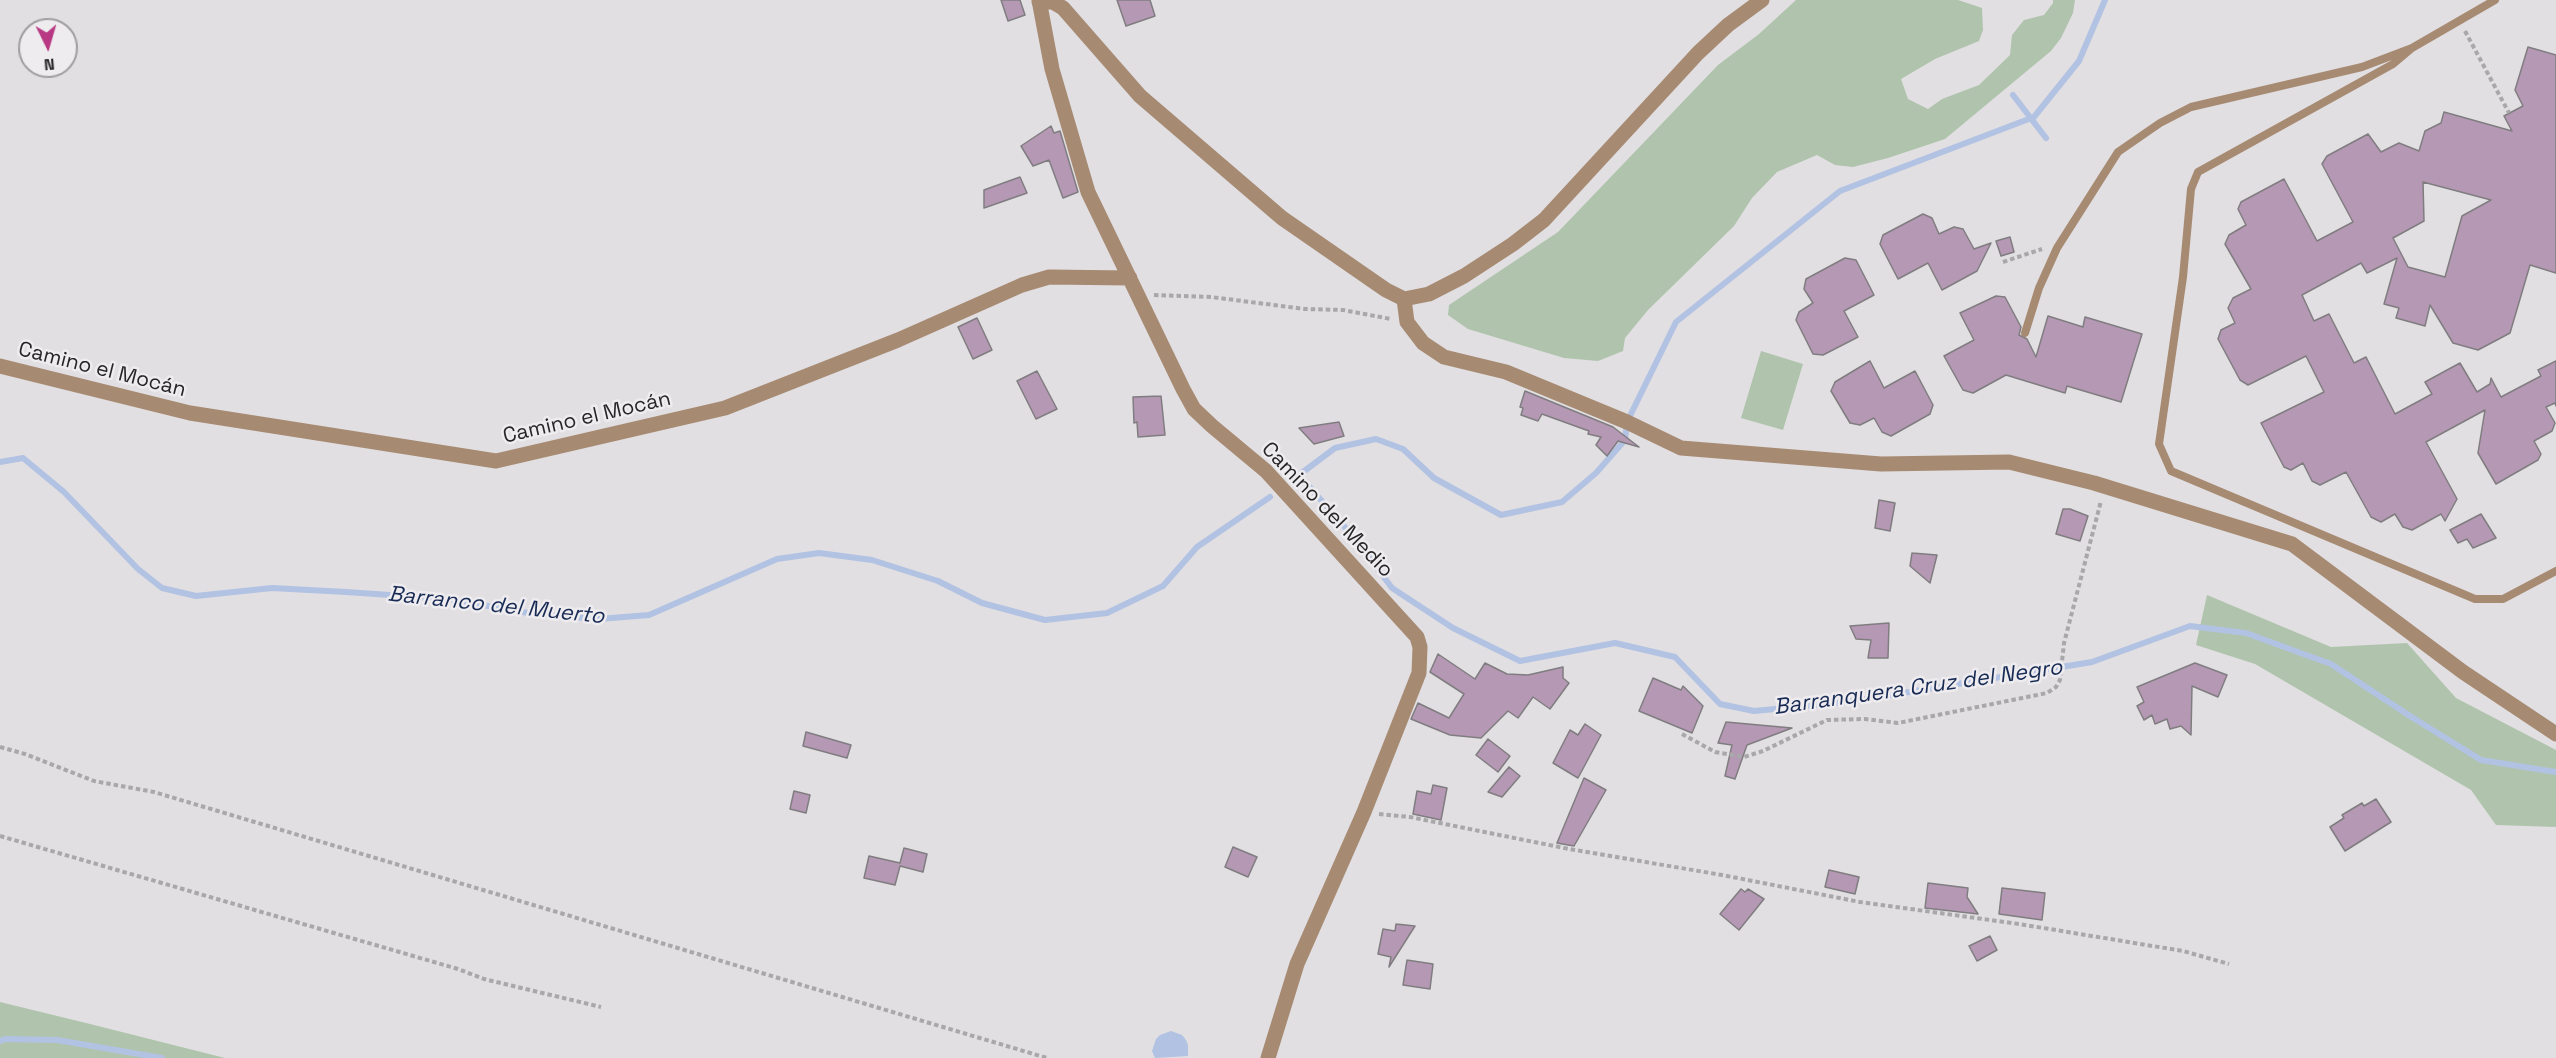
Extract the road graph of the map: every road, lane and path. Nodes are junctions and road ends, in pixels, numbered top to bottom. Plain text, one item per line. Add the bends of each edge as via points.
1 (1762, 0) edge
2 (2495, 0) edge
3 (1039, 1) edge
4 (2462, 27) dead end
5 (2412, 48) junction
6 (2509, 113) dead end
7 (2057, 248) junction
8 (2003, 262) dead end
9 (1130, 278) junction
10 (1138, 295) junction
11 (1404, 299) junction
12 (1407, 322) junction
13 (2025, 333) dead end
14 (0, 366) edge
15 (2105, 486) junction
16 (2556, 571) edge
17 (1682, 734) dead end
18 (2556, 734) edge
19 (0, 747) edge
20 (1364, 812) junction
21 (0, 836) edge
22 (2229, 964) dead end
23 (601, 1007) dead end
24 (1047, 1058) edge
25 (1268, 1058) edge

1 - 11 street via 1698,53 1544,219 1464,276 1430,294
2 - 5 lane
3 - 9 street, Camino del Medio via 1052,69 1088,192
3 - 11 street via 1063,8 1140,96 1282,218
4 - 6 path
5 - 7 lane via 2362,67 2191,107 2160,123 2118,152
5 - 16 lane via 2393,64 2198,172 2191,189 2183,277 2159,444 2171,471 2475,599 2503,599
7 - 8 path
7 - 13 lane
9 - 10 street, Camino del Medio
9 - 14 street, Camino el Mocán via 1049,277 725,408 496,461 190,413
10 - 12 path via 1211,297 1344,310
10 - 20 street, Camino del Medio via 1194,409 1266,471 1417,637 1419,673
11 - 12 street
12 - 15 street via 1423,343 1444,357 1506,372 1681,448 1881,464 2009,462
15 - 17 path via 2064,643 2060,680 2047,693 1898,723 1827,720 1744,757 1715,752
15 - 18 street via 2292,544 2463,672
19 - 24 path via 94,781 154,792
20 - 22 path via 1410,817 1860,902 2183,951
20 - 25 street, Camino del Medio via 1297,964
21 - 23 path via 484,979

